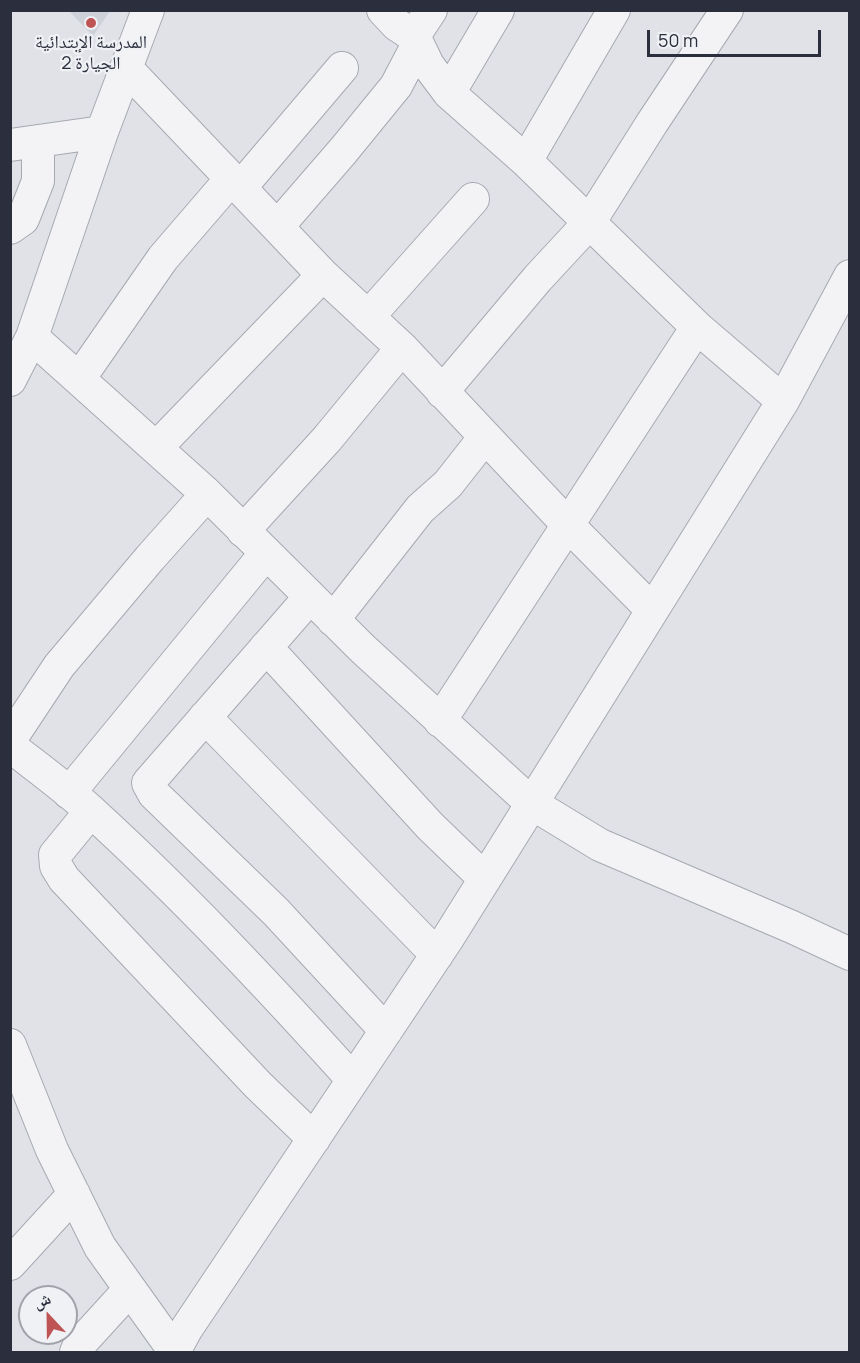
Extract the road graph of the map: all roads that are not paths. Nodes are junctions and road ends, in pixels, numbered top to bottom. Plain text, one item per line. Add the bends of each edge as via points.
1 (148, 10) edge
2 (383, 10) edge
3 (431, 10) edge
4 (498, 10) edge
5 (615, 10) edge
6 (726, 10) edge
7 (416, 40) junction
8 (126, 68) junction
9 (342, 68) dead end
10 (449, 93) junction
11 (102, 132) junction
12 (24, 143) edge
13 (526, 160) junction
14 (235, 184) junction
15 (473, 199) dead end
16 (589, 223) junction
17 (278, 226) junction
18 (10, 228) edge
19 (323, 275) junction
20 (849, 276) edge
21 (368, 317) junction
22 (697, 327) junction
23 (32, 337) junction
24 (402, 348) junction
25 (79, 379) junction
26 (10, 380) edge
27 (442, 392) junction
28 (783, 401) junction
29 (485, 437) junction
30 (156, 448) junction
31 (207, 494) junction
32 (569, 526) junction
33 (243, 531) junction
34 (266, 553) junction
35 (310, 597) junction
36 (652, 610) junction
37 (333, 620) junction
38 (266, 647) junction
39 (205, 717) junction
40 (440, 721) junction
41 (10, 740) edge
42 (10, 746) edge
43 (80, 802) junction
44 (531, 803) junction
45 (485, 879) junction
46 (849, 954) edge
47 (436, 955) junction
48 (386, 1031) junction
49 (13, 1055) edge
50 (353, 1080) junction
51 (314, 1139) junction
52 (74, 1194) junction
53 (10, 1264) edge
54 (130, 1288) junction
55 (174, 1352) edge
56 (76, 1353) edge

1 - 8 street
2 - 7 street
3 - 7 street
4 - 10 street
5 - 13 street
6 - 16 street
7 - 10 street via 428,65
7 - 17 street via 396,86
8 - 11 street
8 - 14 street
9 - 14 street
10 - 13 street
11 - 12 street
11 - 23 street
12 - 18 street via 38,182 23,219
13 - 16 street
14 - 17 street
14 - 25 street via 163,258
15 - 21 street
16 - 22 street
16 - 27 street
17 - 19 street
19 - 21 street
19 - 30 street
20 - 28 street
21 - 24 street
22 - 28 street
22 - 32 street
23 - 25 street
23 - 26 street
24 - 27 street
24 - 33 street via 327,439
25 - 30 street
27 - 29 street
28 - 36 street
29 - 32 street
29 - 37 street via 448,484 420,509
30 - 31 street
31 - 33 street
31 - 41 street via 59,666
32 - 36 street
32 - 40 street
33 - 34 street
34 - 35 street
34 - 43 street
35 - 37 street
35 - 38 street
36 - 44 street
37 - 40 street
38 - 39 street
38 - 45 street via 430,826
39 - 47 street
39 - 48 street via 151,778 148,783 154,794 276,912
40 - 44 street
42 - 43 street
43 - 50 street via 280,999
43 - 51 street via 55,855 64,879
44 - 45 street
44 - 46 street via 600,845
45 - 47 street
47 - 48 street
48 - 50 street
49 - 52 street
50 - 51 street
51 - 55 street
52 - 53 street
52 - 54 street via 100,1247
54 - 55 street
54 - 56 street

